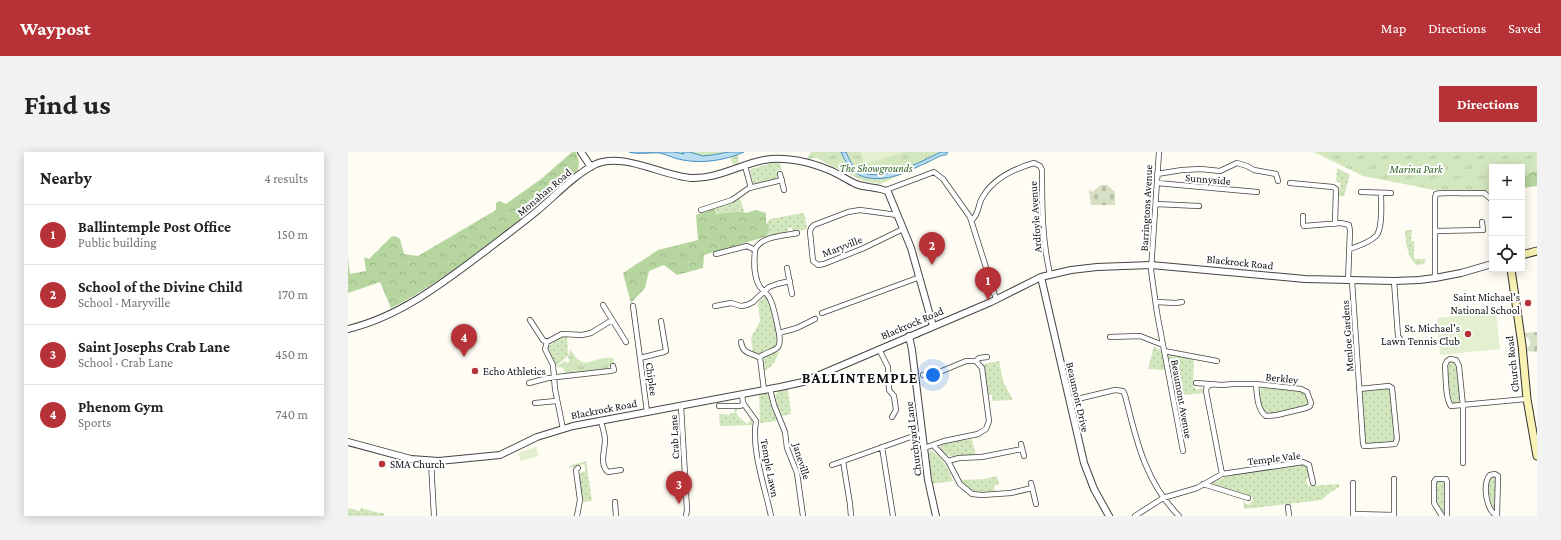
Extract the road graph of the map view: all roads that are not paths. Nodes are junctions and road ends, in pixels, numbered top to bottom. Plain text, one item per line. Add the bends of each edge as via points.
1 (581, 152) edge
2 (1158, 152) edge
3 (745, 166) junction
4 (591, 167) junction
5 (780, 174) dead end
6 (1158, 174) junction
7 (782, 180) junction
8 (1278, 181) dead end
9 (1157, 183) junction
10 (1290, 183) dead end
11 (751, 188) junction
12 (784, 190) dead end
13 (886, 190) junction
14 (1257, 192) dead end
15 (1361, 192) dead end
16 (1381, 193) junction
17 (1391, 193) dead end
18 (1489, 197) edge
19 (1156, 204) junction
20 (1199, 206) dead end
21 (701, 210) dead end
22 (897, 215) junction
23 (1303, 216) dead end
24 (972, 220) junction
25 (1482, 222) dead end
26 (1335, 224) junction
27 (790, 229) dead end
28 (903, 229) junction
29 (1435, 232) junction
30 (797, 233) dead end
31 (792, 234) junction
32 (1350, 249) junction
33 (756, 250) junction
34 (1537, 251) edge
35 (716, 254) dead end
36 (1525, 254) edge
37 (1151, 265) junction
38 (1489, 265) edge
39 (788, 268) dead end
40 (1511, 272) edge
41 (1050, 274) junction
42 (920, 277) junction
43 (1041, 277) junction
44 (1435, 278) junction
45 (790, 281) junction
46 (1350, 281) junction
47 (1394, 281) junction
48 (764, 291) junction
49 (792, 294) dead end
50 (996, 299) junction
51 (1156, 302) junction
52 (1182, 302) dead end
53 (602, 305) dead end
54 (633, 306) dead end
55 (715, 306) dead end
56 (822, 313) dead end
57 (815, 319) dead end
58 (530, 320) dead end
59 (612, 320) junction
60 (661, 321) dead end
61 (933, 326) junction
62 (348, 329) edge
63 (778, 333) junction
64 (909, 336) junction
65 (1110, 337) dead end
66 (1401, 340) dead end
67 (547, 342) junction
68 (626, 342) dead end
69 (741, 342) dead end
70 (1163, 345) junction
71 (879, 348) junction
72 (1164, 351) junction
73 (987, 357) dead end
74 (640, 358) junction
75 (760, 358) junction
76 (1217, 360) dead end
77 (976, 362) junction
78 (613, 366) dead end
79 (923, 375) dead end
80 (553, 378) junction
81 (529, 383) dead end
82 (1196, 383) dead end
83 (1256, 384) junction
84 (1211, 385) junction
85 (1359, 389) junction
86 (767, 390) junction
87 (742, 394) junction
88 (1528, 399) junction
89 (556, 401) junction
90 (1069, 401) junction
91 (534, 403) dead end
92 (744, 404) junction
93 (681, 406) junction
94 (719, 406) dead end
95 (1463, 406) junction
96 (647, 412) junction
97 (892, 417) dead end
98 (601, 420) junction
99 (563, 429) junction
100 (922, 434) junction
101 (1535, 434) edge
102 (348, 442) edge
103 (934, 446) junction
104 (882, 447) junction
105 (924, 448) junction
106 (1182, 451) dead end
107 (1024, 456) dead end
108 (1537, 456) edge
109 (431, 461) junction
110 (843, 461) junction
111 (948, 461) junction
112 (1463, 463) dead end
113 (832, 465) dead end
114 (578, 468) dead end
115 (622, 470) dead end
116 (1222, 474) junction
117 (1394, 479) dead end
118 (1313, 483) dead end
119 (1353, 483) dead end
120 (1203, 484) junction
121 (1163, 498) junction
122 (1248, 498) dead end
123 (615, 502) dead end
124 (1036, 504) dead end
125 (1288, 507) dead end
126 (1353, 515) edge
127 (1394, 515) edge
128 (434, 516) edge
129 (577, 516) edge
130 (616, 516) edge
131 (686, 516) edge
132 (771, 516) edge
133 (803, 516) edge
134 (851, 516) edge
135 (892, 516) edge
136 (936, 516) edge
137 (1109, 516) edge
138 (1135, 516) edge
139 (1179, 516) edge
140 (1290, 516) edge
141 (1442, 516) edge
142 (1447, 516) edge
143 (1497, 516) edge

1 - 4 street
2 - 6 street, Barringtons Avenue
3 - 4 street, Monahan Road via 712,176 694,178 628,162 607,161
3 - 11 street
3 - 13 street, Monahan Road via 764,160 792,160 826,169 863,186
4 - 62 street, Monahan Road via 431,290 389,314
5 - 7 street
6 - 8 street via 1201,169 1220,171 1237,163 1257,171 1276,174
6 - 9 street, Barringtons Avenue
7 - 11 street
7 - 12 street
9 - 14 street, Sunnyside
9 - 19 street, Barringtons Avenue
10 - 26 street via 1336,189
11 - 21 street via 732,200
13 - 22 street
13 - 24 street via 934,172 943,179
15 - 16 street
16 - 17 street
16 - 32 street via 1379,232 1373,238
18 - 29 street via 1484,193 1438,193 1435,198
19 - 20 street
19 - 37 street, Barringtons Avenue
22 - 28 street
22 - 28 street, Maryville via 860,210 814,225 810,232 813,261 818,265 824,264 857,252
23 - 26 street via 1304,226
24 - 41 street, Ardfoyle Avenue via 976,216 981,200 992,186 1010,172 1034,163 1040,166 1042,215
24 - 50 street
25 - 29 street via 1483,230
26 - 32 street, Menloe Gardens via 1349,225
27 - 31 street
28 - 42 street
29 - 44 street
30 - 31 street
31 - 33 street via 760,242
32 - 46 street, Menloe Gardens
33 - 35 street via 747,246
33 - 48 street via 755,270 759,285
34 - 36 main road
37 - 41 street, Blackrock Road via 1082,268
37 - 46 street, Blackrock Road
37 - 51 street, Beaumont Avenue
38 - 44 street, Blackrock Road
39 - 45 street
40 - 88 main road, Church Road
41 - 43 street, Blackrock Road
42 - 56 street
42 - 61 street
43 - 50 street, Blackrock Road
43 - 90 street, Beaumont Drive
44 - 47 street, Blackrock Road
45 - 48 street
45 - 49 street
46 - 47 street, Blackrock Road
46 - 85 street, Menloe Gardens
47 - 66 street via 1398,336
48 - 55 street via 746,305 731,303
48 - 63 street via 773,307
50 - 61 street, Blackrock Road
51 - 52 street
51 - 70 street, Beaumont Avenue
53 - 59 street
54 - 74 street
57 - 63 street via 808,325
58 - 67 street
59 - 67 street via 591,333 562,334
59 - 68 street
60 - 74 street, Chiplee via 666,351
61 - 64 street, Blackrock Road
63 - 75 street via 779,346
64 - 71 street, Blackrock Road
64 - 100 street, Churchyard Lane
65 - 70 street via 1140,336
67 - 80 street via 546,351 553,364
69 - 75 street via 745,351
70 - 72 street, Beaumont Avenue
71 - 86 street, Blackrock Road via 814,377
71 - 97 street via 888,367 889,390 894,396 896,410
72 - 76 street, Beaumont Avenue
72 - 106 street, Beaumont Avenue
73 - 77 street
74 - 96 street, Chiplee
75 - 86 street, Janeville
77 - 79 street via 966,361 942,372
77 - 103 street via 982,368 989,419 987,427 978,434 948,440
78 - 80 street via 614,370 610,371
80 - 81 street
80 - 89 street
82 - 84 street
83 - 83 street, Berkley via 1304,390 1307,392 1310,406 1266,416 1261,410
83 - 84 street, Berkley
84 - 116 street via 1207,386 1206,391
85 - 85 street, Menloe Gardens via 1364,446 1395,444 1397,439 1392,388 1389,386
86 - 87 street, Blackrock Road
86 - 133 street, Janeville via 785,432 787,448 798,473
87 - 92 street, Temple Lawn
87 - 93 street, Blackrock Road
88 - 95 street
88 - 101 main road, Church Road
89 - 91 street
89 - 99 street
90 - 121 street via 1115,390 1123,391 1140,453
90 - 137 street, Beaumont Drive via 1086,470
92 - 94 street
92 - 132 street, Temple Lawn via 756,421 756,448
93 - 96 street, Blackrock Road
93 - 131 street, Crab Lane
95 - 95 street via 1459,364 1456,360 1450,359 1445,365 1449,404
95 - 112 street
96 - 98 street, Blackrock Road
98 - 99 street, Blackrock Road
98 - 115 street via 605,441 605,468 608,472
99 - 109 street, Blackrock Road via 537,437 500,454
100 - 104 street
100 - 105 street, Churchyard Lane
101 - 108 main road, Church Road
102 - 109 street, Blackrock Road via 402,457
103 - 105 street
103 - 111 street
104 - 110 street
104 - 135 street
105 - 136 street, Churchyard Lane
107 - 111 street via 1021,446 984,457
109 - 128 street
110 - 113 street
110 - 134 street
111 - 124 street via 960,484 972,494 1011,493 1031,486
114 - 129 street via 576,472 580,501
116 - 118 street, Temple Vale via 1303,462 1309,465
116 - 120 street, Temple Vale
117 - 127 street
119 - 126 street
120 - 121 street, Temple Vale
120 - 122 street
121 - 138 street, Temple Vale
121 - 139 street
123 - 130 street
125 - 140 street
126 - 127 street
141 - 142 street via 1434,502 1436,479 1446,479 1447,482
143 - 143 street via 1498,476 1495,474 1490,475 1487,480 1486,500

